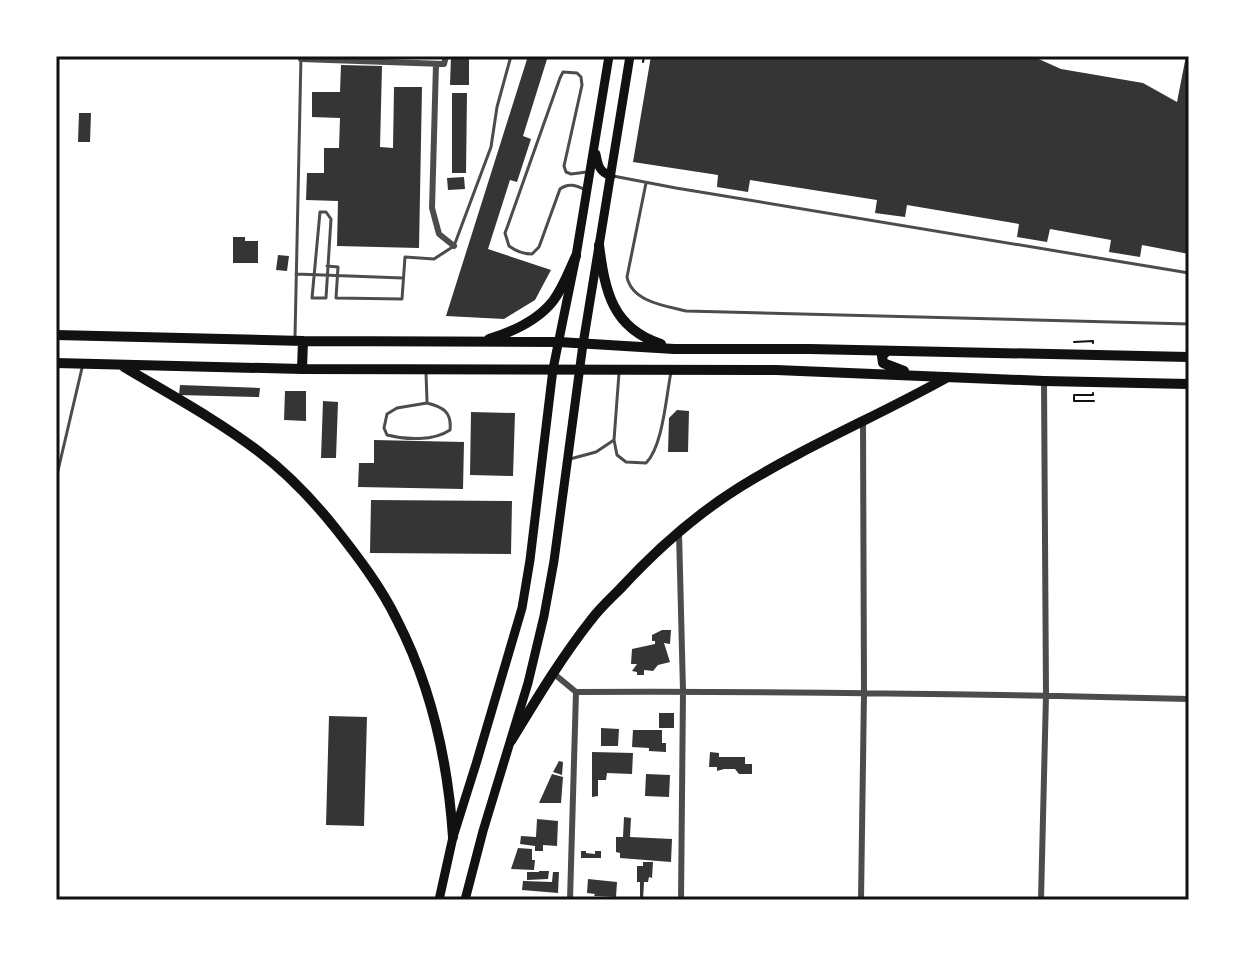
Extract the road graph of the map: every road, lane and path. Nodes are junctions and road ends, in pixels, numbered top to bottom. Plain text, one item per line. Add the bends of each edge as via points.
1 (446, 56) edge
2 (511, 56) edge
3 (609, 56) edge
4 (630, 56) edge
5 (644, 56) edge
6 (301, 57) edge
7 (643, 62) dead end
8 (436, 64) junction
9 (595, 146) junction
10 (590, 172) junction
11 (611, 176) junction
12 (646, 183) junction
13 (587, 190) junction
14 (599, 245) junction
15 (454, 246) junction
16 (576, 256) junction
17 (327, 266) junction
18 (1189, 273) edge
19 (296, 274) junction
20 (314, 275) junction
21 (327, 275) junction
22 (338, 276) junction
23 (403, 278) junction
24 (1189, 324) edge
25 (56, 335) edge
26 (299, 341) junction
27 (1093, 341) dead end
28 (480, 342) junction
29 (559, 342) junction
30 (583, 344) junction
31 (674, 349) junction
32 (810, 349) junction
33 (887, 351) junction
34 (1093, 355) dead end
35 (1189, 357) edge
36 (56, 363) edge
37 (83, 364) junction
38 (122, 366) junction
39 (302, 369) junction
40 (426, 369) junction
41 (553, 369) junction
42 (579, 370) junction
43 (619, 370) junction
44 (671, 370) junction
45 (776, 370) junction
46 (917, 375) junction
47 (949, 376) junction
48 (1044, 381) junction
49 (1093, 382) dead end
50 (1189, 384) edge
51 (1094, 401) dead end
52 (427, 403) junction
53 (863, 422) junction
54 (614, 440) junction
55 (567, 460) junction
56 (56, 479) edge
57 (679, 532) junction
58 (553, 673) junction
59 (683, 691) junction
60 (576, 692) junction
61 (864, 693) junction
62 (1046, 695) junction
63 (1189, 699) edge
64 (511, 741) junction
65 (453, 837) junction
66 (439, 900) edge
67 (465, 900) edge
68 (570, 900) edge
69 (681, 900) edge
70 (861, 900) edge
71 (1041, 900) edge

1 - 8 street via 444,64
2 - 15 lane via 491,147
3 - 9 main road
4 - 11 main road
5 - 7 path
6 - 8 street
6 - 19 lane
8 - 15 street via 432,208 439,234
9 - 10 main road
9 - 11 main road via 600,169
10 - 13 main road
10 - 13 lane via 571,174 564,166 582,85 577,73 563,72 505,233 509,246 532,254 560,189 572,185
11 - 12 lane
11 - 14 main road
12 - 18 lane
12 - 24 lane via 627,277 633,290 655,304 686,311
13 - 16 main road
14 - 30 main road
14 - 31 main road via 613,307 647,340
15 - 23 lane via 434,259 405,257
16 - 28 main road via 552,302 513,331
16 - 29 main road
17 - 20 lane via 331,219 320,212
17 - 21 lane
17 - 22 lane via 338,267
19 - 20 lane
19 - 26 lane
20 - 21 lane
20 - 21 lane via 312,298 326,298
21 - 22 lane
22 - 23 lane
22 - 23 lane via 336,298 402,299
25 - 26 main road
26 - 28 main road
26 - 39 main road
27 - 34 path
28 - 29 main road
29 - 30 main road
29 - 41 main road
30 - 31 main road
30 - 42 main road
31 - 32 main road
32 - 33 main road
32 - 45 main road via 817,358 813,365
33 - 35 main road
33 - 46 main road via 881,359 885,365
36 - 37 main road
37 - 38 main road
37 - 56 lane
38 - 39 main road
38 - 65 main road via 260,452 317,505 357,555 396,618 422,682 442,748
39 - 40 main road
40 - 41 main road
40 - 52 lane
41 - 42 main road
41 - 65 main road via 522,608
42 - 43 main road
42 - 55 main road
43 - 44 main road
43 - 54 lane
44 - 45 main road
44 - 54 lane via 653,455 646,463 626,462 617,455
45 - 46 main road
46 - 47 main road
47 - 48 main road
47 - 53 main road
48 - 50 main road
48 - 62 street
49 - 51 path via 1093,395 1074,395 1074,401
52 - 52 lane via 449,413 450,430 442,436 387,435 387,414
53 - 57 main road via 778,464
53 - 61 street
54 - 55 lane
55 - 64 main road via 544,616
57 - 58 main road via 592,618
57 - 59 street
58 - 60 street
58 - 64 main road
59 - 60 street
59 - 61 street
59 - 69 street
60 - 68 street
61 - 62 street
61 - 70 street
62 - 63 street
62 - 71 street
64 - 67 main road
65 - 66 main road

